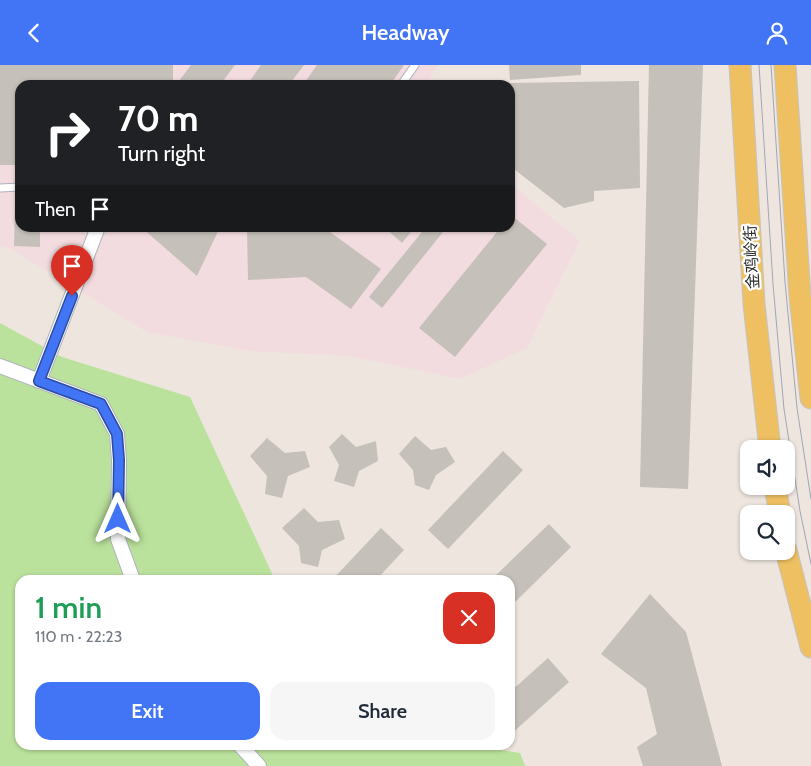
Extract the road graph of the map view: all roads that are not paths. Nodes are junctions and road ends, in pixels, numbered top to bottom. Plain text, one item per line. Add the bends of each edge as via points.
1 (415, 65) edge
2 (740, 65) edge
3 (785, 65) edge
4 (404, 80) edge
5 (15, 188) edge
6 (0, 189) edge
7 (96, 232) edge
8 (0, 366) edge
9 (39, 381) junction
10 (811, 398) edge
11 (769, 440) edge
12 (789, 560) edge
13 (131, 575) edge
14 (811, 647) edge
15 (245, 750) edge
16 (259, 766) edge

1 - 4 lane
2 - 11 main road, 金鸡岭街 via 754,304
3 - 10 main road via 800,296
5 - 6 lane
7 - 9 street
8 - 9 street
9 - 13 street via 101,404 117,434 118,539
12 - 14 main road
15 - 16 street

